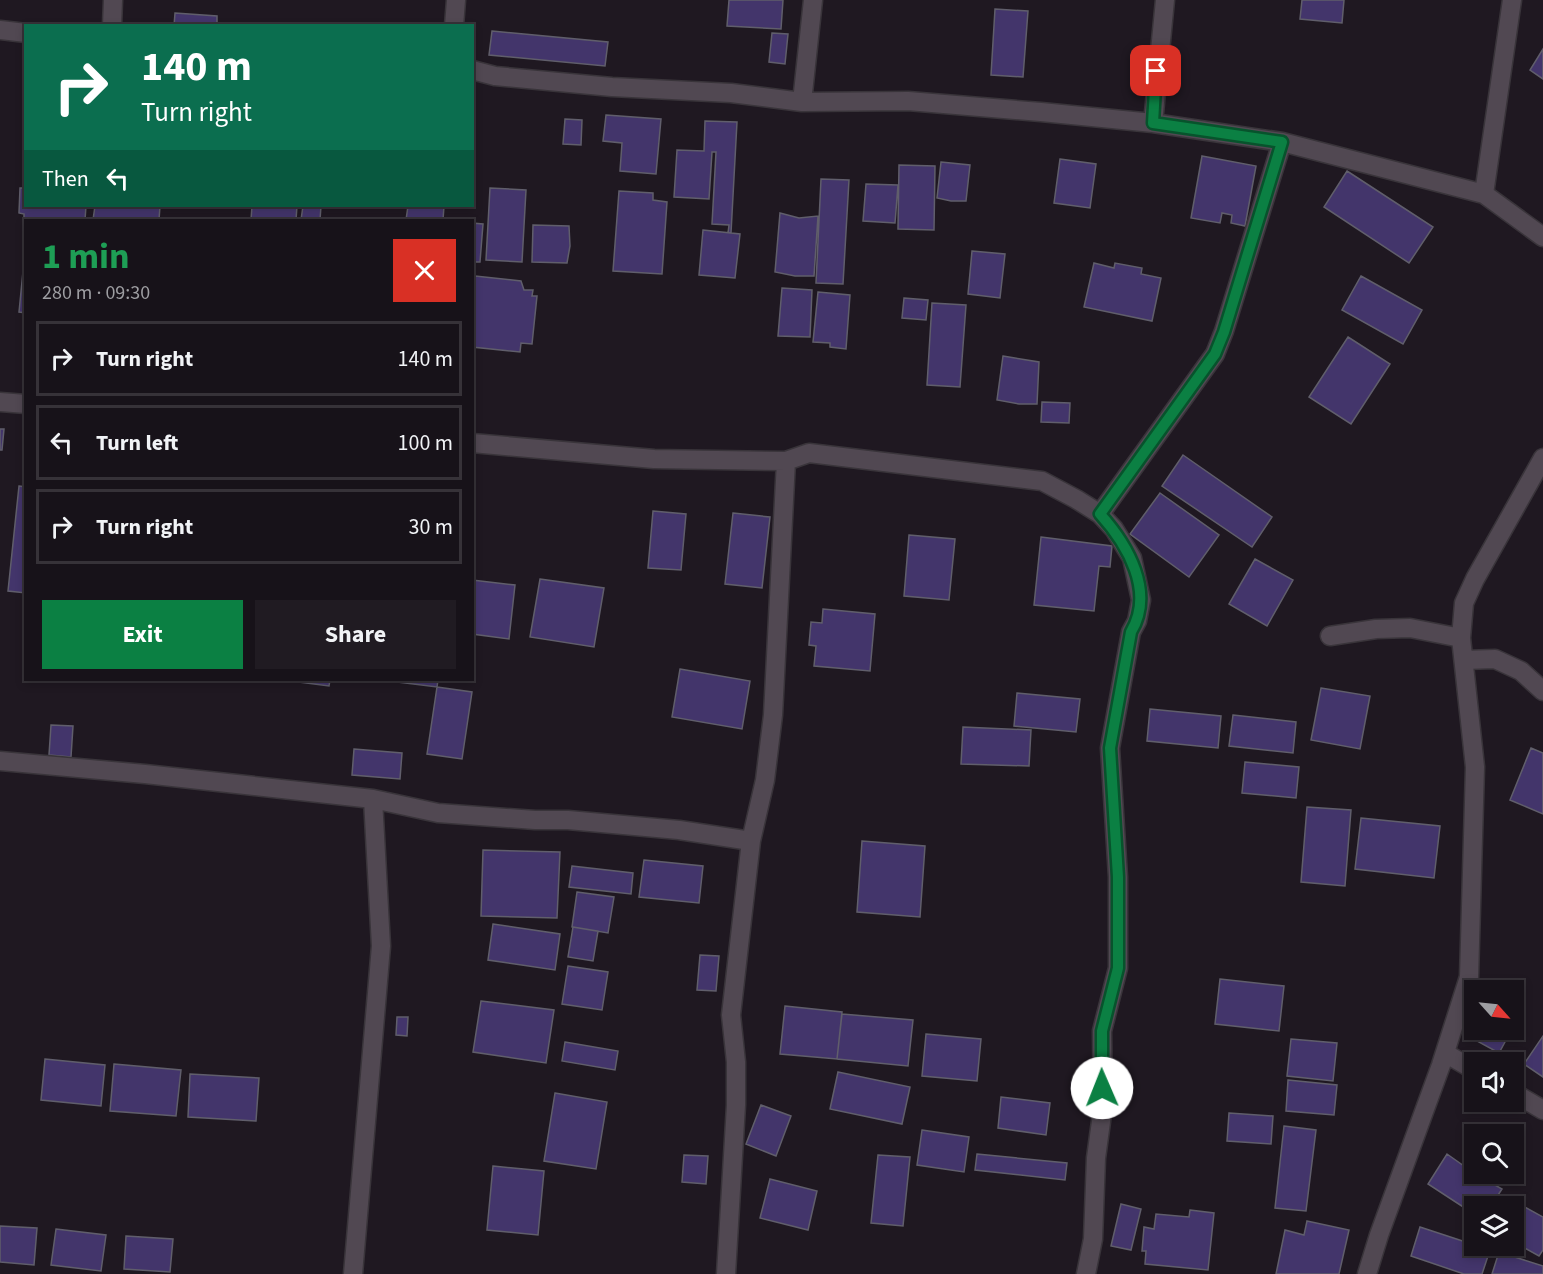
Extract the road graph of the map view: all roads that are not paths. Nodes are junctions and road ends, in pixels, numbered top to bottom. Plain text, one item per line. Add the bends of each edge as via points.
1 (113, 0) edge
2 (456, 0) edge
3 (813, 0) edge
4 (1165, 0) edge
5 (1512, 0) edge
6 (112, 24) edge
7 (454, 24) edge
8 (0, 30) edge
9 (24, 33) edge
10 (474, 71) edge
11 (802, 102) junction
12 (1153, 123) junction
13 (1282, 142) junction
14 (1484, 194) junction
15 (1543, 237) edge
16 (0, 402) edge
17 (24, 404) edge
18 (474, 443) edge
19 (1543, 458) edge
20 (786, 461) junction
21 (1100, 514) junction
22 (1330, 636) dead end
23 (1461, 638) junction
24 (1464, 660) junction
25 (1543, 691) edge
26 (0, 761) edge
27 (373, 799) junction
28 (751, 842) junction
29 (1445, 1053) junction
30 (1464, 1064) edge
31 (1524, 1099) edge
32 (1543, 1110) edge
33 (353, 1274) edge
34 (726, 1274) edge
35 (1086, 1274) edge
36 (1367, 1274) edge

1 - 6 street
2 - 7 street
3 - 11 street
4 - 12 street
5 - 14 street
8 - 9 street
10 - 11 street via 495,76
11 - 12 street via 908,101
12 - 13 street
13 - 14 street
13 - 21 street via 1215,354
14 - 15 street
16 - 17 street
18 - 20 street via 654,459
19 - 23 street via 1474,579 1464,603
20 - 21 street via 809,453 1042,481
20 - 28 street via 772,715 765,780
21 - 35 street via 1132,558 1141,600 1131,632 1110,748 1118,877 1118,968 1102,1031 1103,1107 1096,1158 1093,1239
22 - 23 street via 1410,628
23 - 24 street
24 - 25 street via 1495,659 1521,671
24 - 29 street via 1475,767 1469,977
26 - 27 street
27 - 28 street via 438,813 679,830
27 - 33 street via 381,946
28 - 34 street via 731,1015 736,1105
29 - 30 street
29 - 36 street
31 - 32 street

